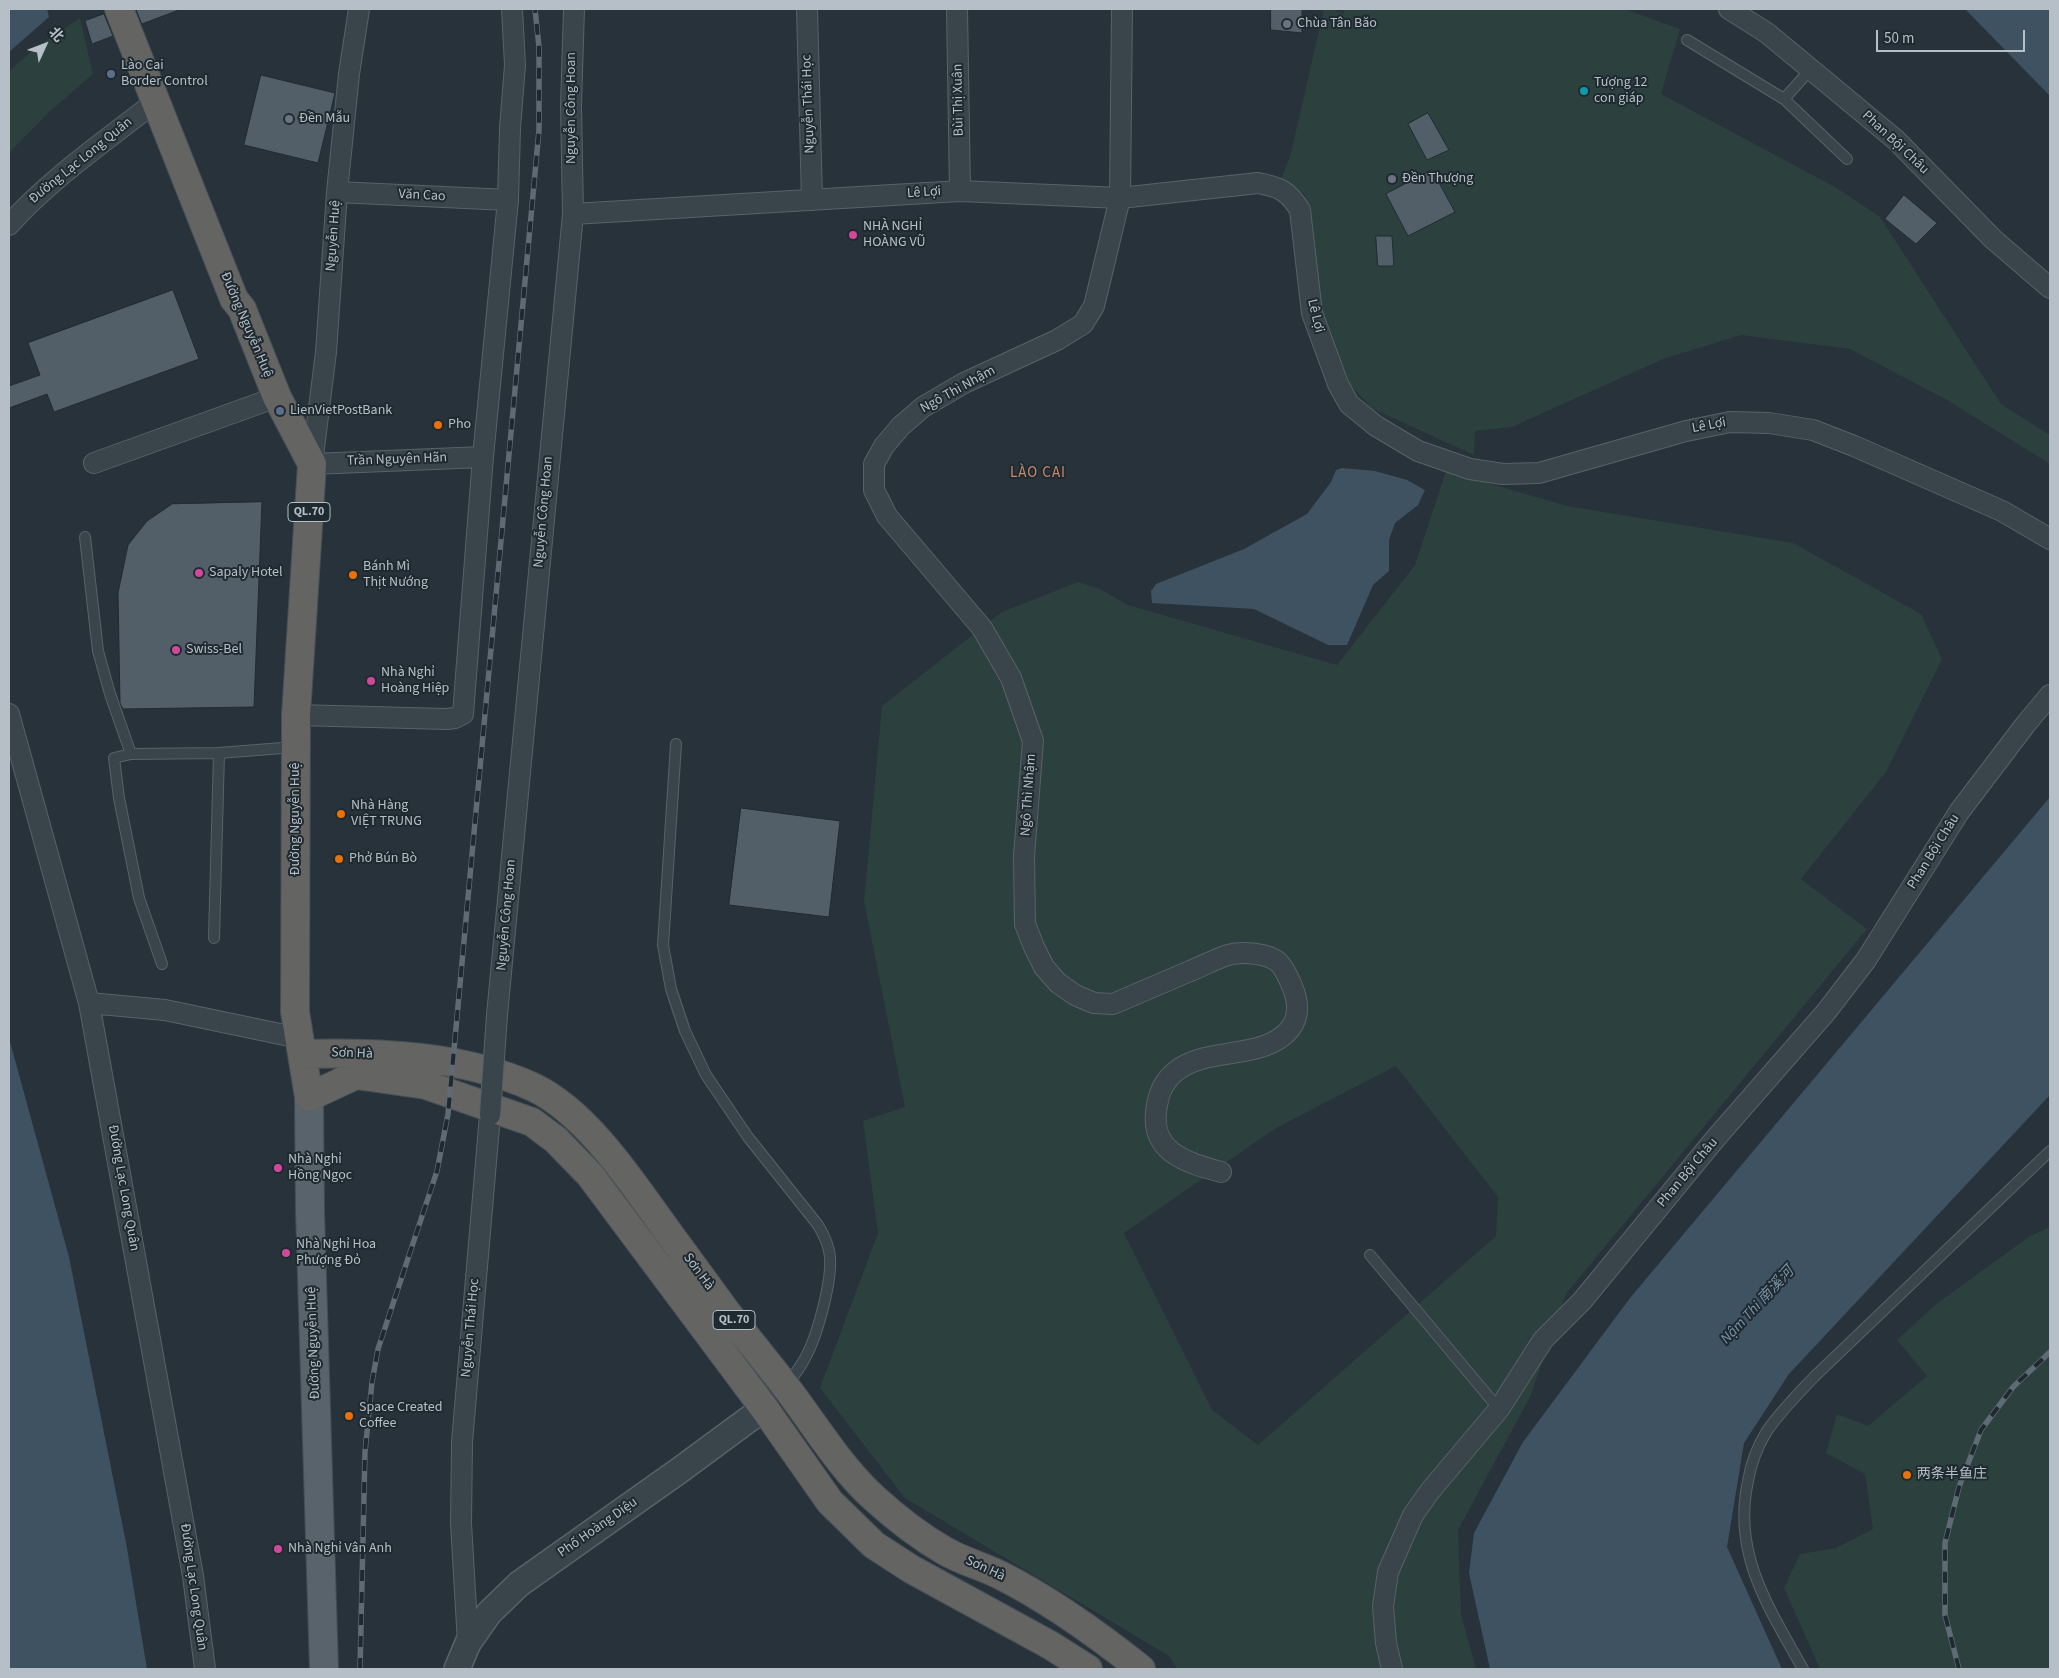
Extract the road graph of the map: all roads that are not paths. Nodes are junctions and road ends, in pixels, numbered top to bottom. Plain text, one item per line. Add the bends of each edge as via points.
1 (118, 9) edge
2 (359, 9) edge
3 (512, 9) edge
4 (574, 9) edge
5 (807, 9) edge
6 (957, 9) edge
7 (1122, 9) edge
8 (1730, 9) edge
9 (1687, 40) dead end
10 (1810, 70) junction
11 (1784, 99) junction
12 (156, 101) junction
13 (1848, 159) dead end
14 (960, 190) junction
15 (337, 192) junction
16 (1120, 198) junction
17 (508, 200) junction
18 (812, 200) junction
19 (573, 214) junction
20 (9, 225) edge
21 (2050, 288) edge
22 (277, 397) junction
23 (482, 457) junction
24 (94, 463) dead end
25 (312, 464) junction
26 (86, 538) dead end
27 (2050, 539) edge
28 (2050, 695) edge
29 (9, 714) edge
30 (296, 714) junction
31 (676, 744) dead end
32 (296, 747) junction
33 (130, 754) junction
34 (219, 754) junction
35 (214, 938) dead end
36 (162, 964) dead end
37 (90, 1003) junction
38 (497, 1015) joint
39 (301, 1046) junction
40 (309, 1097) junction
41 (2050, 1151) edge
42 (1220, 1172) dead end
43 (1370, 1255) dead end
44 (786, 1387) junction
45 (764, 1408) junction
46 (1499, 1409) junction
47 (468, 1642) junction
48 (205, 1669) edge
49 (324, 1669) edge
50 (457, 1669) edge
51 (1088, 1669) edge
52 (1141, 1669) edge
53 (1392, 1669) edge
54 (1804, 1669) edge

1 - 12 highway, Đường Nguyễn Huệ
2 - 15 street, Nguyễn Huệ
3 - 17 street via 515,65
4 - 19 street, Nguyễn Công Hoan via 571,106
5 - 18 street, Nguyễn Thái Học
6 - 14 street, Bùi Thị Xuân
7 - 16 street, Ngô Thì Nhậm
8 - 10 street, Phan Bội Châu via 1767,33
9 - 11 lane
10 - 11 lane
10 - 21 street, Phan Bội Châu via 1896,140 1993,239
11 - 13 lane
12 - 20 street, Đường Lạc Long Quân via 32,199
12 - 22 highway, Đường Nguyễn Huệ via 234,299 242,309
14 - 16 street, Lê Lợi
14 - 18 street, Lê Lợi
15 - 17 street, Văn Cao
15 - 25 street, Nguyễn Huệ via 326,352
16 - 27 street, Lê Lợi via 1258,183 1275,186 1291,196 1300,210 1312,313 1338,384 1349,404 1376,426 1418,451 1470,469 1503,474 1539,473 1686,431 1730,422 1769,423 1813,430 1854,446 2002,511
16 - 42 street, Ngô Thì Nhậm via 1094,306 1084,324 964,383 923,407 884,446 874,464 874,490 887,516 982,628 1011,678 1033,741 1024,856 1025,924 1044,967 1075,995 1094,1003 1113,1004 1230,954 1266,956 1279,962 1288,977 1296,995 1298,1011 1292,1027 1282,1037 1270,1044 1190,1062 1174,1072 1158,1098 1156,1129 1162,1142 1189,1164
17 - 23 street
18 - 19 street, Lê Lợi
19 - 38 street, Nguyễn Công Hoan
22 - 24 street
22 - 25 highway, Đường Nguyễn Huệ
23 - 25 street, Trần Nguyên Hãn
23 - 30 street via 462,714 447,719
25 - 30 highway, Đường Nguyễn Huệ / QL.70
26 - 33 lane via 98,651
28 - 46 street, Phan Bội Châu via 1959,812 1866,960 1826,1012 1582,1301 1544,1340
29 - 37 street, Đường Lạc Long Quân
30 - 32 highway, Đường Nguyễn Huệ / QL.70
31 - 44 lane via 663,945 671,989 685,1031 706,1075 748,1137 818,1225 830,1256 829,1284 822,1312 805,1358
32 - 34 lane
32 - 39 highway, Đường Nguyễn Huệ / QL.70 via 295,1012
33 - 34 lane
33 - 36 lane via 114,758 119,798 139,898
34 - 35 lane
37 - 39 street via 166,1010
37 - 48 street, Đường Lạc Long Quân via 193,1576
38 - 47 street, Nguyễn Thái Học, bridge via 462,1442 460,1523
39 - 40 highway, Đường Nguyễn Huệ / QL.70
39 - 44 highway, Sơn Hà / QL.70 via 338,1053 472,1066 533,1088 566,1107 626,1173
40 - 45 highway, Sơn Hà / QL.70 via 356,1075 426,1085 532,1122 556,1140 590,1175
40 - 49 main road, Đường Nguyễn Huệ
41 - 54 lane via 1814,1377 1787,1406 1760,1444 1745,1493 1744,1537 1761,1589
43 - 46 lane
44 - 45 highway
44 - 52 highway, Sơn Hà / QL.70 via 839,1460 906,1526 946,1552 1000,1575 1061,1611
45 - 47 street, Phố Hoàng Diệu via 519,1584 489,1613
45 - 51 highway, Sơn Hà / QL.70 via 830,1502 874,1545
46 - 53 street, Phan Bội Châu via 1413,1515 1388,1572 1383,1606
47 - 50 street, Phố Hoàng Diệu

